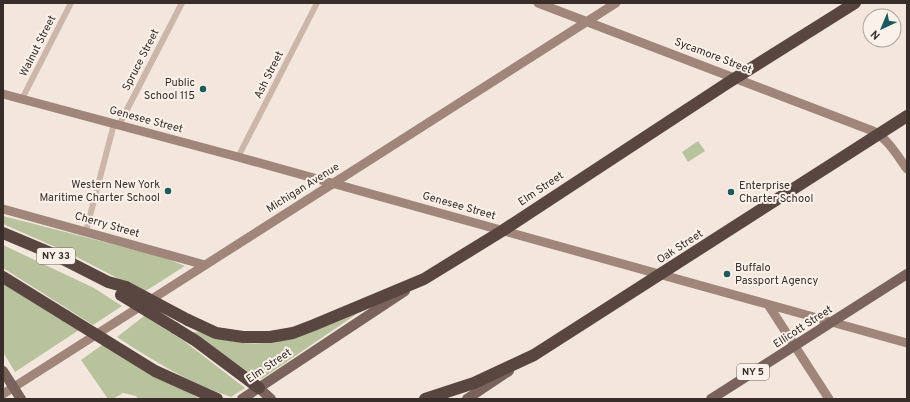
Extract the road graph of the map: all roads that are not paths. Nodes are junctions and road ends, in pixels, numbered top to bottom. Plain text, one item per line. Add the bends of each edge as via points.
1 (71, 3) edge
2 (182, 3) edge
3 (317, 3) edge
4 (538, 3) edge
5 (616, 3) edge
6 (855, 3) edge
7 (587, 22) junction
8 (737, 78) junction
9 (3, 94) edge
10 (22, 99) junction
11 (907, 116) edge
12 (116, 125) junction
13 (880, 134) junction
14 (238, 157) junction
15 (907, 169) edge
16 (333, 183) junction
17 (3, 209) edge
18 (502, 230) junction
19 (86, 231) junction
20 (3, 233) edge
21 (205, 265) junction
22 (907, 274) edge
23 (660, 275) junction
24 (3, 277) edge
25 (424, 279) junction
26 (108, 282) junction
27 (769, 306) junction
28 (831, 323) junction
29 (907, 343) edge
30 (795, 346) junction
31 (534, 355) junction
32 (3, 371) edge
33 (14, 388) junction
34 (259, 388) junction
35 (3, 394) edge
36 (21, 399) edge
37 (217, 399) edge
38 (242, 399) edge
39 (271, 399) edge
40 (425, 399) edge
41 (467, 399) edge
42 (711, 399) edge
43 (829, 399) edge

1 - 10 street, Walnut Street
2 - 12 street, Spruce Street
3 - 14 street, Ash Street
4 - 7 street, Sycamore Street
5 - 7 street, Michigan Avenue
6 - 8 highway, Elm Street
7 - 8 street, Sycamore Street
7 - 16 street, Michigan Avenue
8 - 13 street, Sycamore Street
8 - 18 highway, Elm Street
9 - 10 street, Genesee Street
10 - 12 street, Genesee Street
11 - 13 highway, Oak Street
12 - 14 street, Genesee Street
12 - 19 street, Spruce Street
13 - 15 street
13 - 23 highway, Oak Street
14 - 16 street, Genesee Street
16 - 18 street, Genesee Street
16 - 21 street, Michigan Avenue
17 - 19 street, Cherry Street
18 - 23 street, Genesee Street
18 - 25 highway, Elm Street
19 - 21 street, Cherry Street
20 - 26 highway, NY 33 via 53,254
21 - 33 street, Michigan Avenue
22 - 28 main road, Ellicott Street / NY 5
23 - 27 street, Genesee Street
23 - 31 highway, Oak Street
24 - 37 highway, bridge via 155,371
25 - 26 highway, bridge via 314,325 270,338 243,338 216,333 126,287
25 - 34 main road, Elm Street
26 - 34 highway, NY 33, bridge via 121,295 196,341
27 - 28 street, Genesee Street
27 - 30 street
28 - 29 street, Genesee Street
28 - 30 main road, Ellicott Street / NY 5
30 - 42 main road, Ellicott Street / NY 5
30 - 43 street
31 - 40 highway via 474,383
31 - 41 main road, Oak Street
32 - 33 main road
33 - 35 street, Michigan Avenue
33 - 36 main road
34 - 38 main road, Elm Street
34 - 39 main road, NY 33

